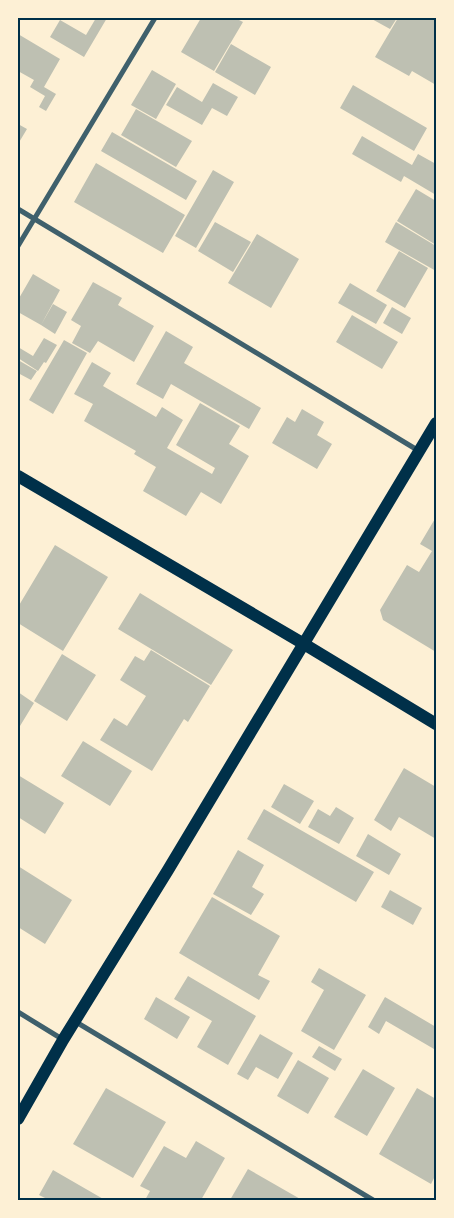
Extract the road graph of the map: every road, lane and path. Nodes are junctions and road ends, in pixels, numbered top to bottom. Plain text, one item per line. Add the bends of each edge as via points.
1 (156, 18) edge
2 (18, 209) edge
3 (34, 219) junction
4 (18, 246) edge
5 (436, 422) edge
6 (419, 451) junction
7 (18, 476) edge
8 (304, 644) junction
9 (436, 724) edge
10 (18, 1012) edge
11 (75, 1022) junction
12 (63, 1040) junction
13 (18, 1119) edge
14 (373, 1200) edge

1 - 3 street
2 - 3 street
3 - 4 street
3 - 6 street
5 - 6 main road
6 - 8 main road
7 - 8 main road
8 - 9 main road
8 - 11 main road
10 - 12 street
11 - 12 main road
11 - 14 street
12 - 13 main road

